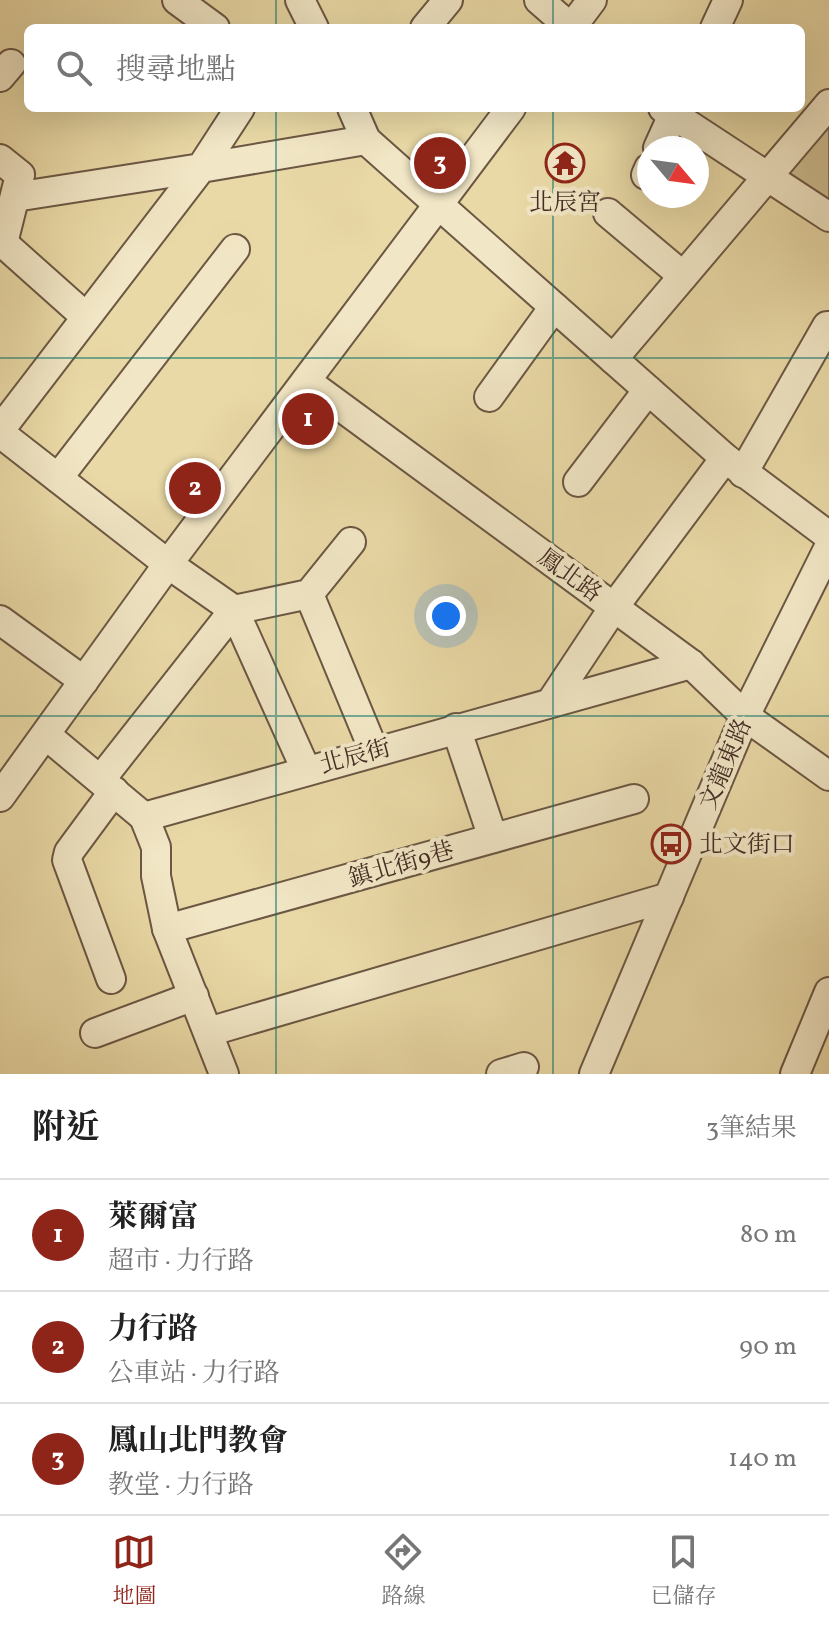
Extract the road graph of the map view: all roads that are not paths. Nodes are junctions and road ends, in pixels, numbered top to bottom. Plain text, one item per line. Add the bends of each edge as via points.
1 (177, 0) edge
2 (300, 0) edge
3 (448, 0) edge
4 (539, 0) edge
5 (592, 0) edge
6 (728, 0) edge
7 (210, 24) edge
8 (312, 24) edge
9 (428, 24) edge
10 (566, 24) edge
11 (574, 24) edge
12 (717, 24) edge
13 (829, 104) edge
14 (237, 112) edge
15 (508, 112) edge
16 (670, 112) edge
17 (672, 112) edge
18 (358, 117) edge
19 (662, 136) edge
20 (0, 159) edge
21 (201, 168) junction
22 (769, 175) junction
23 (15, 197) junction
24 (439, 205) junction
25 (608, 213) dead end
26 (829, 217) edge
27 (235, 249) dead end
28 (683, 276) junction
29 (554, 307) junction
30 (86, 317) junction
31 (827, 326) dead end
32 (613, 359) junction
33 (306, 381) junction
34 (648, 390) junction
35 (489, 397) dead end
36 (0, 432) edge
37 (734, 466) junction
38 (58, 478) junction
39 (578, 482) dead end
40 (829, 536) edge
41 (351, 542) dead end
42 (829, 547) edge
43 (168, 564) junction
44 (309, 594) junction
45 (614, 607) junction
46 (234, 610) junction
47 (0, 620) edge
48 (691, 664) junction
49 (84, 681) junction
50 (551, 702) junction
51 (745, 716) junction
52 (456, 728) junction
53 (46, 735) junction
54 (374, 751) junction
55 (306, 770) junction
56 (829, 776) edge
57 (5, 778) edge
58 (108, 785) junction
59 (634, 799) dead end
60 (144, 817) junction
61 (493, 838) junction
62 (669, 897) junction
63 (167, 929) junction
64 (111, 979) dead end
65 (194, 996) junction
66 (826, 1009) edge
67 (208, 1032) junction
68 (95, 1033) dead end
69 (224, 1074) edge
70 (594, 1074) edge
71 (795, 1074) edge

1 - 7 street
2 - 8 street
3 - 9 street
4 - 10 street
5 - 11 street
6 - 12 street
13 - 22 street
14 - 21 street
15 - 24 street
16 - 19 street
17 - 22 street
18 - 21 street
18 - 24 street
20 - 23 street via 20,175
21 - 23 street
21 - 30 street
22 - 26 street
22 - 28 street
23 - 30 street via 3,243
24 - 29 street
24 - 33 street
25 - 28 street
27 - 38 street
28 - 32 street
29 - 32 street
29 - 35 street
30 - 36 street
31 - 37 street
32 - 34 street
33 - 43 street
33 - 45 street, 鳳北路
34 - 37 street
34 - 39 street
36 - 38 street
37 - 40 street
37 - 45 street
38 - 43 street
41 - 44 street
42 - 51 street, 文龍東路
43 - 46 street
43 - 49 street
44 - 46 street
44 - 54 street
45 - 48 street, 鳳北路
45 - 50 street
46 - 55 street
46 - 58 street
47 - 49 street
48 - 50 street, 北辰街
48 - 51 street, 鳳北路
49 - 53 street
50 - 52 street, 北辰街
51 - 56 street, 鳳北路
51 - 62 street, 文龍東路
52 - 54 street, 北辰街
52 - 61 street
53 - 57 street
53 - 58 street
54 - 55 street, 北辰街
55 - 60 street, 北辰街
58 - 60 street
58 - 64 street via 67,860
59 - 61 street, 鎮北街9巷
60 - 63 street via 156,847
61 - 63 street, 鎮北街9巷
62 - 67 street
62 - 70 street, 文龍東路
63 - 65 street
65 - 67 street
65 - 68 street
66 - 71 street
67 - 69 street

